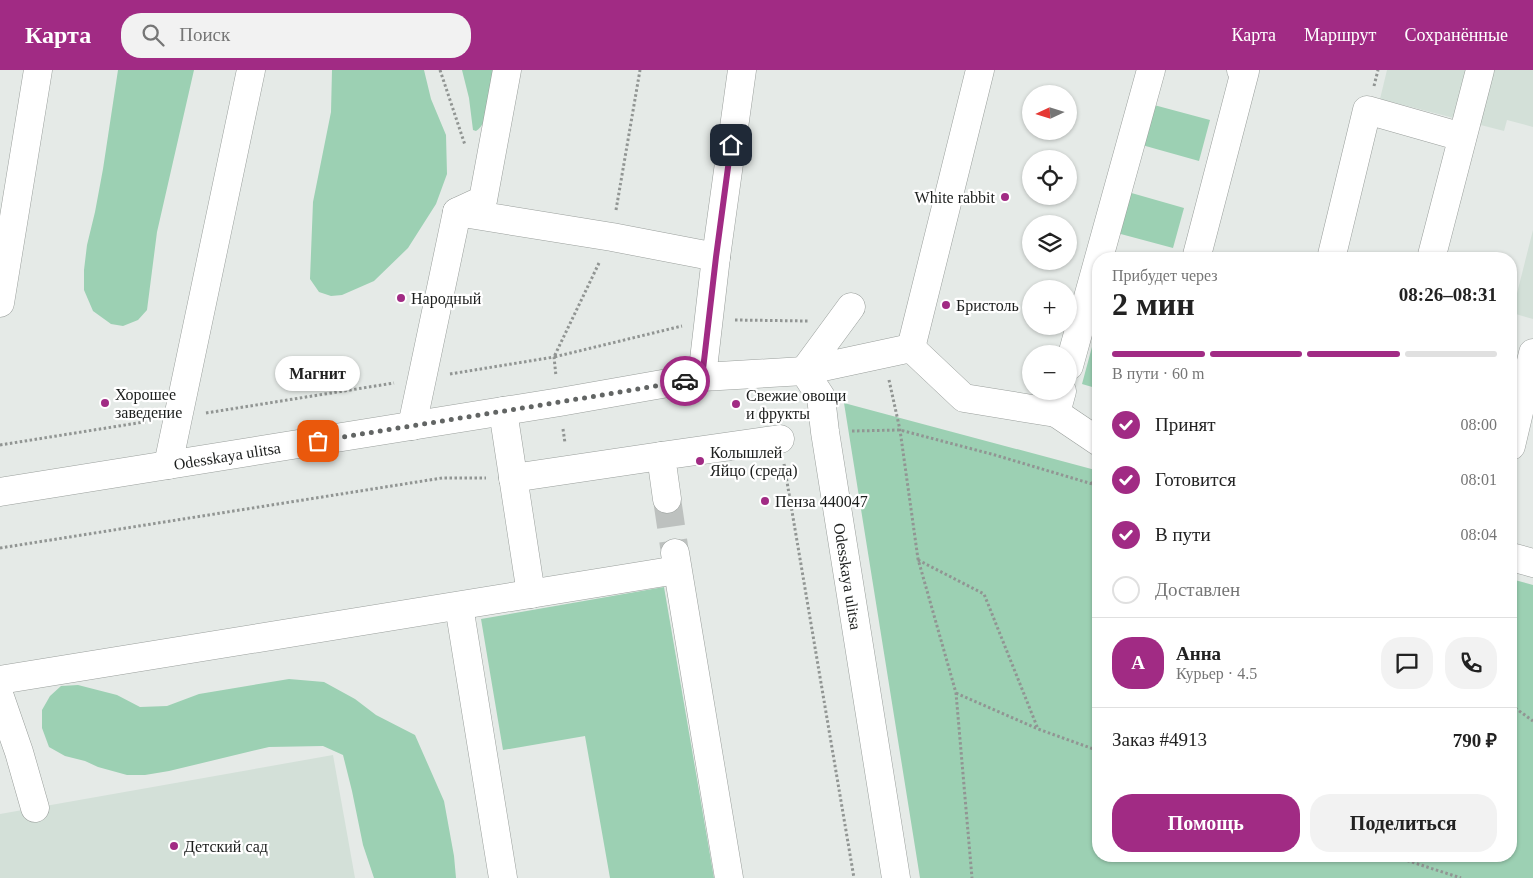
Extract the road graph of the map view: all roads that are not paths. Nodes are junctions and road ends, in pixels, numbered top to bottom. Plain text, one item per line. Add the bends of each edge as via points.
1 (38, 70) edge
2 (251, 70) edge
3 (507, 70) edge
4 (742, 70) edge
5 (980, 70) edge
6 (1151, 70) edge
7 (1241, 70) edge
8 (1480, 70) edge
9 (1462, 137) junction
10 (457, 212) junction
11 (1101, 252) edge
12 (1198, 252) edge
13 (1333, 252) edge
14 (1433, 252) edge
15 (716, 257) junction
16 (1092, 283) edge
17 (0, 303) edge
18 (851, 307) dead end
19 (1075, 345) edge
20 (911, 348) junction
21 (1533, 353) edge
22 (804, 371) junction
23 (702, 378) junction
24 (1059, 402) edge
25 (503, 411) junction
26 (1517, 421) edge
27 (412, 426) junction
28 (780, 438) road end
29 (1092, 445) edge
30 (660, 456) junction
31 (168, 465) junction
32 (514, 478) junction
33 (0, 492) edge
34 (666, 499) tunnel mouth
35 (1517, 559) edge
36 (1533, 563) edge
37 (531, 594) junction
38 (459, 606) junction
39 (0, 680) edge
40 (0, 697) edge
41 (35, 808) dead end
42 (503, 878) edge
43 (730, 878) edge
44 (896, 878) edge

1 - 17 street
2 - 31 street
3 - 10 street via 483,200
4 - 15 street
5 - 20 street
6 - 11 street
7 - 12 street via 1244,71
8 - 9 street
9 - 13 street via 1367,110
9 - 14 street
10 - 15 street
10 - 27 street
15 - 23 street
16 - 19 street
18 - 22 street
20 - 22 street
20 - 24 street via 964,398
21 - 26 street
22 - 23 street, Odesskaya ulitsa
22 - 44 street, Odesskaya ulitsa via 821,397
23 - 25 street, Odesskaya ulitsa
24 - 29 street
25 - 27 street, Odesskaya ulitsa
25 - 32 street
27 - 31 street, Odesskaya ulitsa
28 - 30 street
30 - 32 street
30 - 34 street
31 - 33 street, Odesskaya ulitsa
32 - 37 street
35 - 36 street
37 - 38 street
37 - 43 street via 676,562
38 - 39 street
38 - 42 street
40 - 41 street

